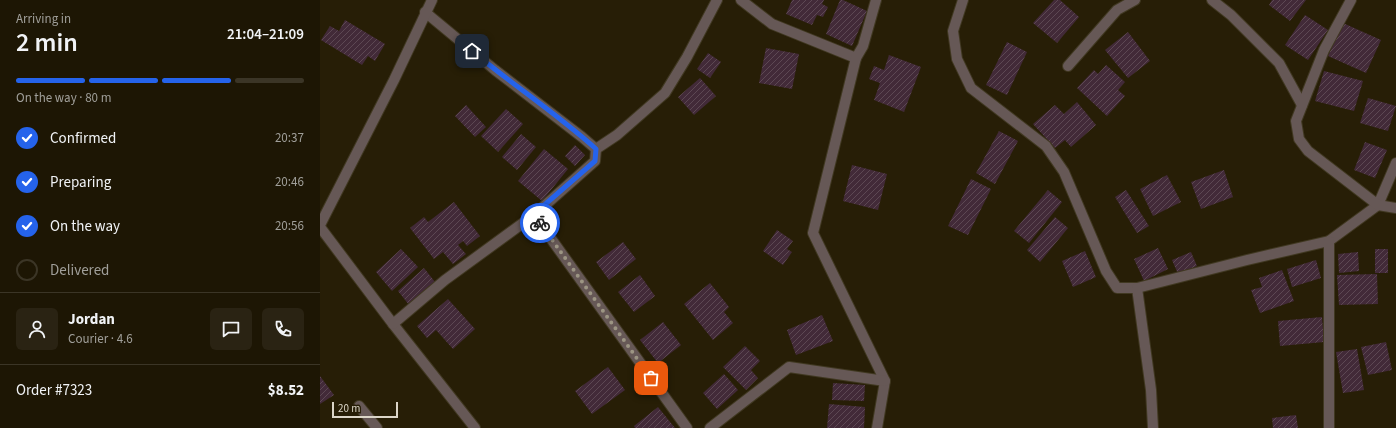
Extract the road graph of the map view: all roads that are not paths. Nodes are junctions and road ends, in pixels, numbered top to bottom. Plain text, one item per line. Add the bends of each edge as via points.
1 (432, 0) edge
2 (717, 0) edge
3 (741, 0) edge
4 (876, 0) edge
5 (963, 0) edge
6 (1135, 0) edge
7 (1212, 0) edge
8 (1351, 0) edge
9 (425, 12) junction
10 (856, 58) junction
11 (1068, 66) dead end
12 (1302, 105) junction
13 (596, 149) junction
14 (1396, 163) edge
15 (1378, 205) junction
16 (1396, 208) edge
17 (534, 214) junction
18 (320, 226) edge
19 (1329, 241) junction
20 (1136, 288) junction
21 (393, 324) junction
22 (885, 381) junction
23 (359, 406) dead end
24 (377, 428) edge
25 (475, 428) edge
26 (687, 428) edge
27 (710, 428) edge
28 (877, 428) edge
29 (1153, 428) edge
30 (1329, 428) edge

1 - 9 street
2 - 13 street via 665,93 617,135
3 - 10 street via 772,24
4 - 10 street
5 - 20 street via 953,31 957,59 971,88 1046,146 1064,172 1106,271 1117,288
6 - 11 street via 1116,10
7 - 12 street via 1232,15 1279,63
8 - 12 street via 1324,50
9 - 13 street
9 - 18 street via 394,80
10 - 22 street via 813,233
12 - 15 street via 1296,121 1299,139 1308,151
13 - 17 street via 595,161
14 - 15 street
15 - 16 street
15 - 19 street
17 - 21 street via 445,280
17 - 26 street
18 - 21 street
19 - 20 street
19 - 30 street
20 - 29 street via 1151,390
21 - 25 street
22 - 27 street via 789,367
22 - 28 street
23 - 24 street

